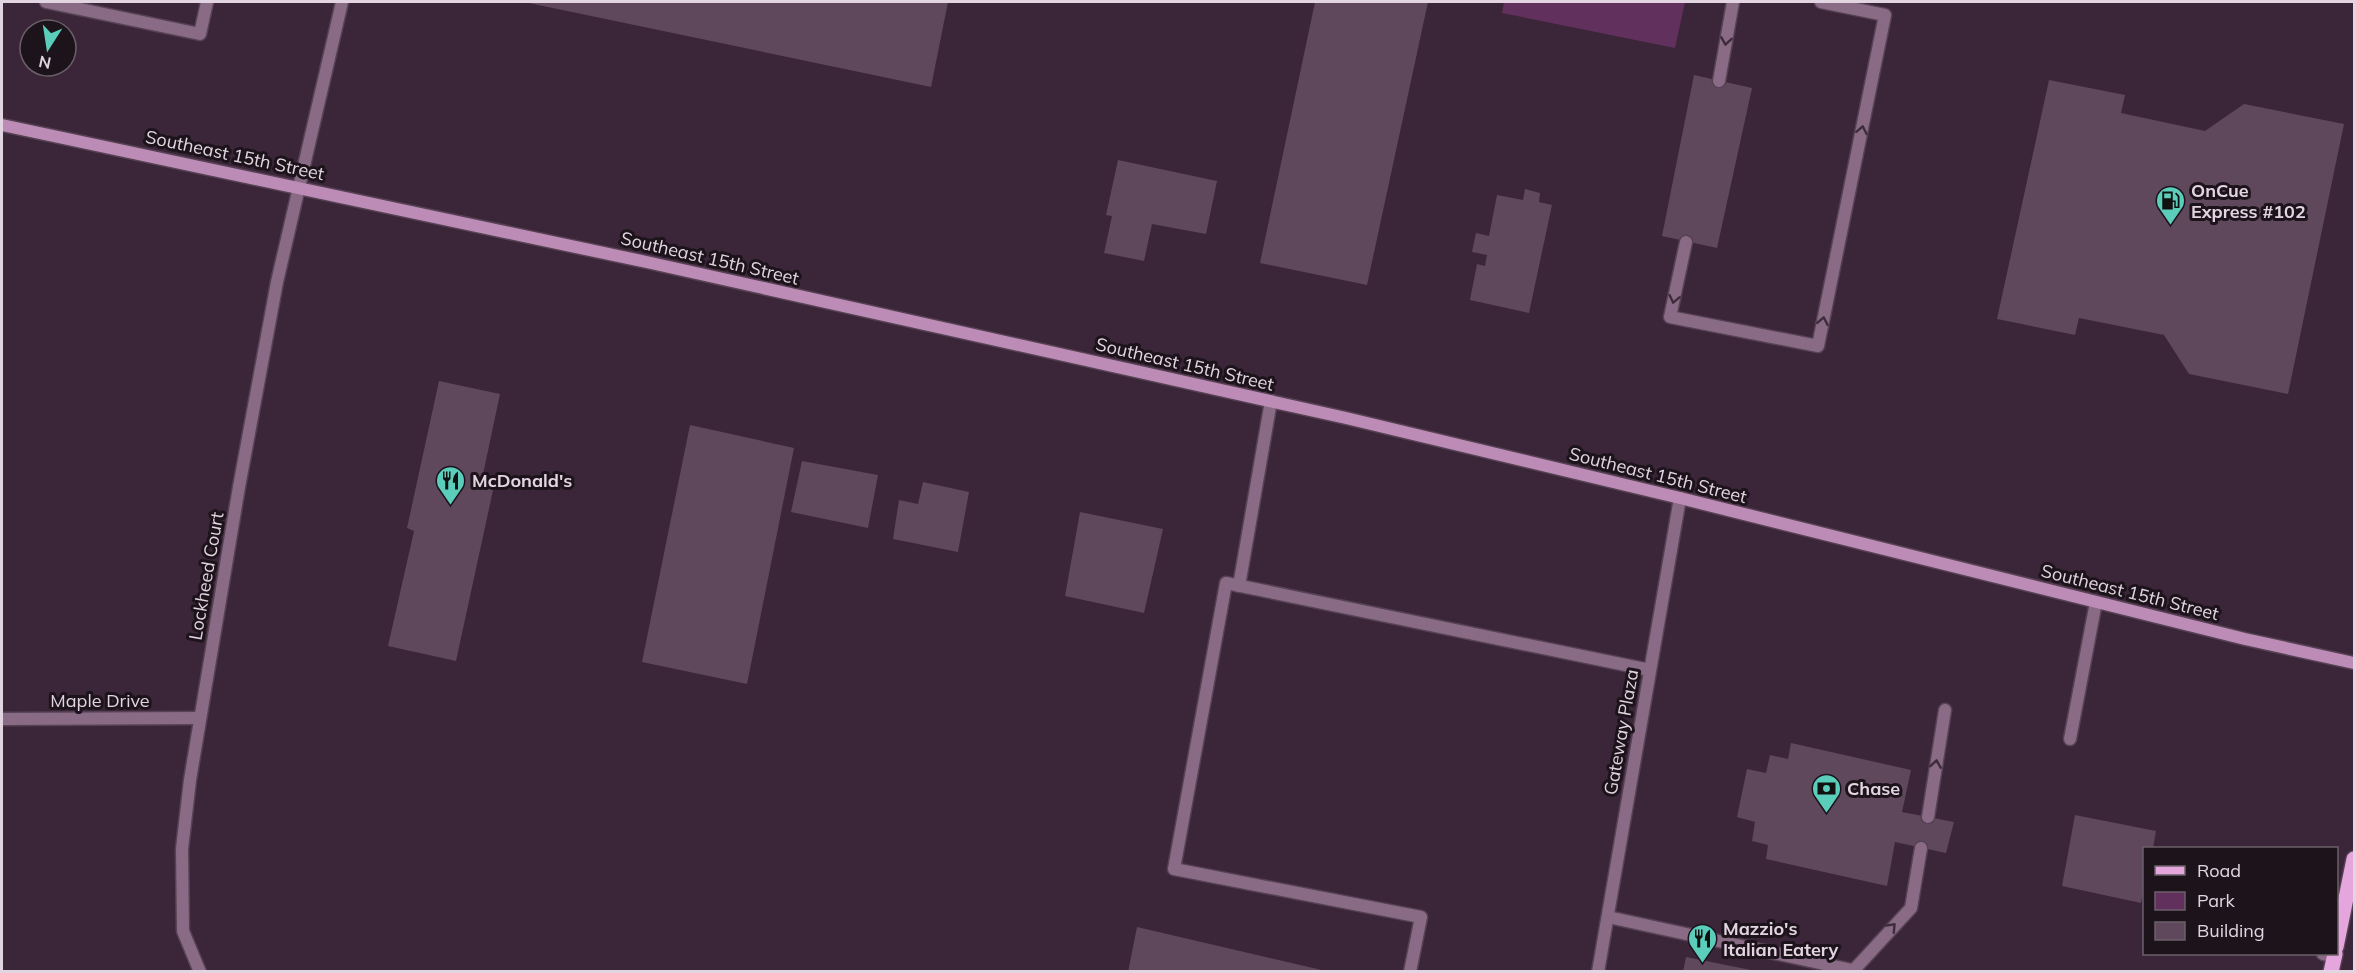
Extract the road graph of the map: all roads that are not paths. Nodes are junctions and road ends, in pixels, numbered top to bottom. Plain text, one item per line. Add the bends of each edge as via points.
1 (46, 2) edge
2 (207, 2) edge
3 (342, 2) edge
4 (1733, 2) edge
5 (1821, 2) edge
6 (1719, 81) dead end
7 (2, 124) edge
8 (301, 187) junction
9 (1686, 242) dead end
10 (1271, 401) junction
11 (1680, 498) junction
12 (1239, 586) junction
13 (2096, 602) junction
14 (2355, 663) edge
15 (1650, 670) junction
16 (1945, 710) dead end
17 (199, 718) junction
18 (2, 719) edge
19 (2070, 739) dead end
20 (1928, 817) dead end
21 (1921, 848) dead end
22 (2355, 859) edge
23 (1608, 917) junction
24 (2338, 928) edge
25 (2332, 955) edge
26 (1852, 971) edge
27 (200, 972) edge
28 (1410, 972) edge
29 (1598, 972) edge
30 (2331, 972) edge

1 - 2 street via 200,34
3 - 8 street, Lockheed Court
4 -> 6 street
9 -> 5 street via 1670,317 1818,346 1885,15
7 - 8 main road, Southeast 15th Street
8 - 10 main road, Southeast 15th Street
8 - 17 street, Lockheed Court via 277,282
10 - 11 main road, Southeast 15th Street
10 - 12 street
11 - 13 main road, Southeast 15th Street
11 - 15 street, Gateway Plaza
12 - 15 street
12 - 28 street via 1226,584 1174,869 1421,917
13 - 14 main road, Southeast 15th Street
13 - 19 street
15 - 23 street, Gateway Plaza
20 -> 16 street
17 - 18 street, Maple Drive
17 - 27 street, Lockheed Court via 182,849 183,931
26 -> 21 street via 1911,908
22 - 24 main road
23 - 26 street
23 - 29 street, Gateway Plaza
25 - 30 main road

